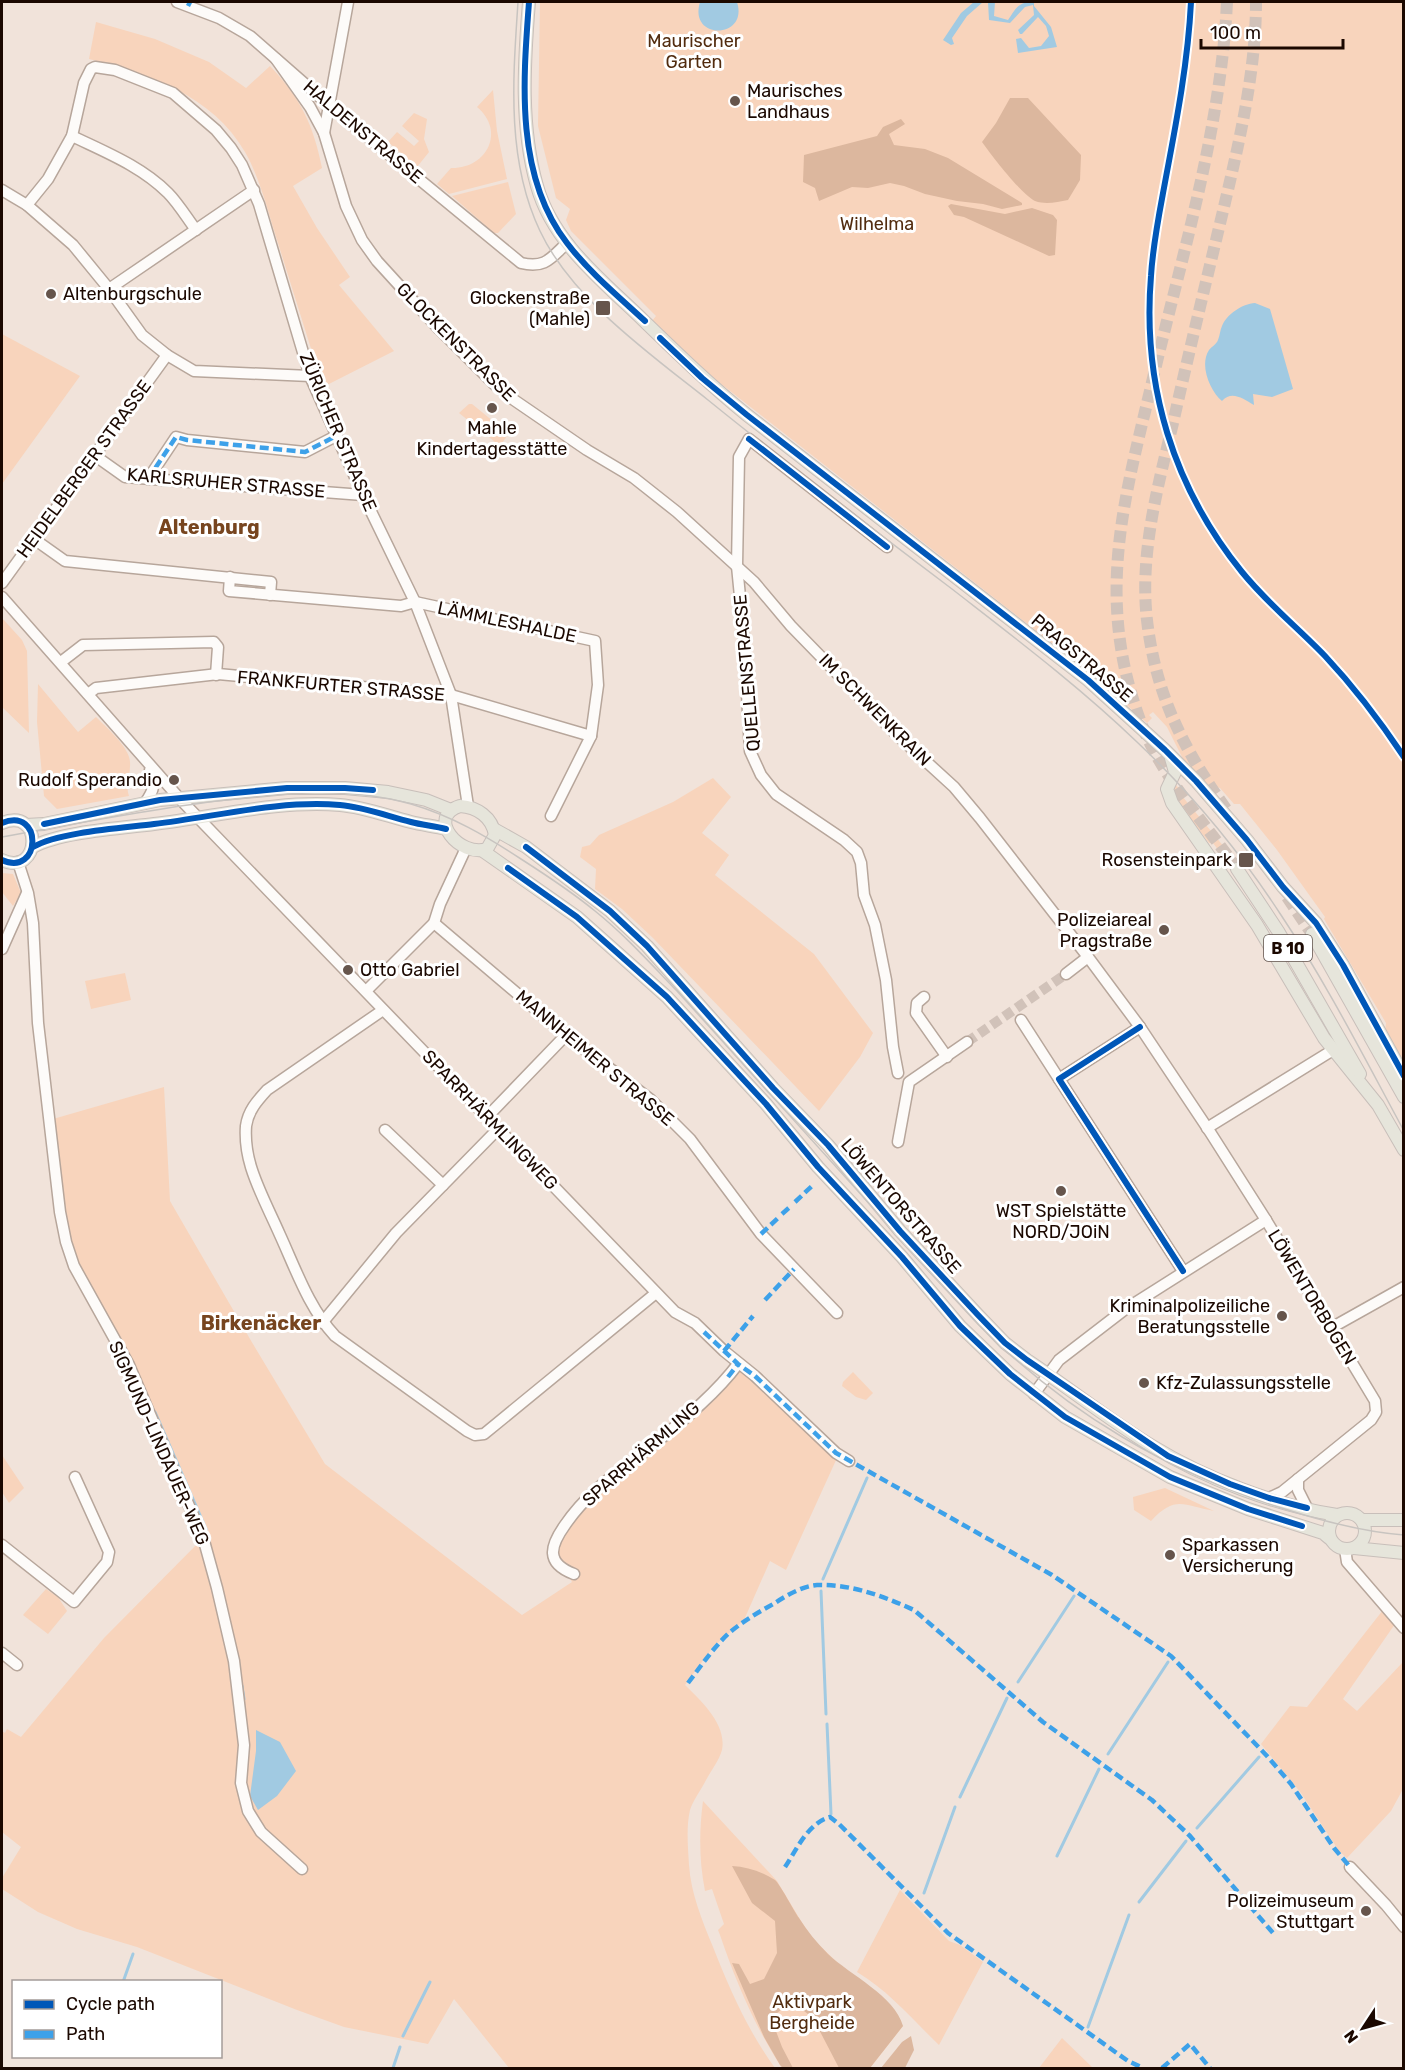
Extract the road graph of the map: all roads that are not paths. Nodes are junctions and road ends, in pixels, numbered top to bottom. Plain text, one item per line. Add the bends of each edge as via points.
1 (177, 2) edge
2 (348, 2) edge
3 (529, 2) edge
4 (276, 59) junction
5 (330, 106) junction
6 (324, 133) junction
7 (72, 136) junction
8 (2, 190) edge
9 (254, 190) junction
10 (27, 205) junction
11 (196, 230) junction
12 (567, 243) junction
13 (109, 290) junction
14 (167, 355) junction
15 (310, 376) junction
16 (336, 436) junction
17 (94, 455) junction
18 (148, 479) junction
19 (363, 495) junction
20 (34, 539) junction
21 (887, 547) dead end
22 (737, 566) junction
23 (2, 583) edge
24 (2, 597) edge
25 (416, 602) junction
26 (61, 662) junction
27 (216, 675) junction
28 (88, 694) junction
29 (451, 695) junction
30 (591, 736) junction
31 (1165, 750) junction
32 (147, 761) junction
33 (180, 799) junction
34 (145, 803) junction
35 (468, 806) junction
36 (451, 810) junction
37 (551, 816) dead end
38 (198, 817) junction
39 (2, 822) edge
40 (26, 825) junction
41 (446, 829) junction
42 (494, 829) junction
43 (33, 847) junction
44 (466, 848) junction
45 (483, 851) junction
46 (2, 860) edge
47 (18, 862) junction
48 (1237, 869) tunnel mouth
49 (28, 893) junction
50 (434, 923) junction
51 (1312, 934) tunnel mouth
52 (2, 949) edge
53 (1088, 957) junction
54 (1066, 974) tunnel mouth
55 (366, 992) junction
56 (924, 997) dead end
57 (383, 1010) junction
58 (1021, 1020) dead end
59 (1140, 1028) junction
60 (566, 1035) junction
61 (967, 1042) tunnel mouth
62 (1333, 1050) junction
63 (947, 1057) junction
64 (898, 1073) dead end
65 (1404, 1076) edge
66 (1059, 1079) junction
67 (1404, 1097) edge
68 (1378, 1105) junction
69 (486, 1117) junction
70 (1207, 1128) junction
71 (498, 1129) junction
72 (385, 1130) dead end
73 (898, 1142) dead end
74 (1404, 1150) edge
75 (443, 1185) junction
76 (1266, 1220) junction
77 (1183, 1271) junction
78 (1404, 1287) edge
79 (656, 1293) junction
80 (837, 1313) dead end
81 (322, 1323) junction
82 (1331, 1328) junction
83 (738, 1364) junction
84 (1048, 1374) junction
85 (1034, 1394) junction
86 (849, 1461) dead end
87 (75, 1477) dead end
88 (1298, 1479) junction
89 (1269, 1498) junction
90 (1307, 1508) junction
91 (1337, 1515) junction
92 (1362, 1520) junction
93 (1404, 1520) edge
94 (1329, 1538) junction
95 (2, 1545) edge
96 (1349, 1549) junction
97 (1404, 1553) edge
98 (574, 1574) dead end
99 (1404, 1628) edge
100 (2, 1653) edge
101 (17, 1665) dead end
102 (1350, 1867) dead end
103 (302, 1869) dead end
104 (1404, 1927) edge

1 - 4 street, HALDENSTRASSE via 229,23
2 - 5 street, GLOCKENSTRASSE
3 - 12 main road, PRAGSTRASSE via 524,57 529,145 537,187
4 - 5 street, HALDENSTRASSE
4 - 6 street, GLOCKENSTRASSE
5 - 6 street, GLOCKENSTRASSE
5 - 12 street, HALDENSTRASSE via 517,260 529,265 545,264
6 - 22 street, GLOCKENSTRASSE via 343,196 363,240 439,329 514,400 634,478
7 - 9 street, ZÜRICHER STRASSE via 91,69 115,70 172,93 216,130 231,148
7 - 10 street via 48,179
7 - 11 street via 122,159 152,180 168,193
8 - 10 street
9 - 11 street
9 - 15 street, ZÜRICHER STRASSE
10 - 13 street via 73,245
11 - 13 street
12 - 31 main road, PRAGSTRASSE via 702,378 1089,680
13 - 14 street via 142,335
14 - 15 street via 194,371
14 - 17 street, HEIDELBERGER STRASSE
15 - 16 street, ZÜRICHER STRASSE
16 - 18 street via 305,452 176,437
16 - 19 street, ZÜRICHER STRASSE
17 - 18 street, KARLSRUHER STRASSE via 125,477
17 - 20 street, HEIDELBERGER STRASSE
18 - 19 street, KARLSRUHER STRASSE
19 - 25 street, ZÜRICHER STRASSE
20 - 23 street, HEIDELBERGER STRASSE
20 - 25 street, LÄMMLESHALDE via 65,561 230,577 229,591 401,606
21 - 22 street, QUELLENSTRASSE via 749,440 739,457
22 - 53 street, IM SCHWENKRAIN via 896,734 954,787
22 - 64 street, QUELLENSTRASSE via 750,751 761,775 776,794 857,852 886,980
24 - 26 street, SPARRHÄRMLINGWEG
25 - 29 street, ZÜRICHER STRASSE
25 - 30 street, LÄMMLESHALDE via 595,641 598,685
26 - 27 street via 83,645 214,642 218,647
26 - 28 street, SPARRHÄRMLINGWEG
27 - 28 street, FRANKFURTER STRASSE via 96,688
27 - 29 street, FRANKFURTER STRASSE
28 - 32 street, SPARRHÄRMLINGWEG
29 - 30 street, FRANKFURTER STRASSE
29 - 35 street, ZÜRICHER STRASSE
30 - 37 street, LÄMMLESHALDE
31 - 62 main road via 1175,767 1167,789 1172,803 1244,906
31 - 65 main road, PRAGSTRASSE via 1316,923
32 - 33 street, SPARRHÄRMLINGWEG
32 - 34 street, SPARRHÄRMLINGWEG via 155,782
33 - 34 main road
33 - 36 main road via 287,788 345,788 409,796
33 - 38 street, SPARRHÄRMLINGWEG
34 - 40 main road
35 - 36 main road
35 - 42 main road, LÖWENTORSTRASSE via 485,816
36 - 41 main road via 446,816
38 - 41 main road via 253,808 340,805
38 - 43 main road via 73,835
38 - 55 street, SPARRHÄRMLINGWEG
39 - 40 main road via 14,820
40 - 43 main road via 33,836
41 - 44 main road
42 - 45 main road via 493,841
42 - 84 main road, LÖWENTORSTRASSE via 526,847 610,911 647,946 978,1315 1005,1343
43 - 47 main road
44 - 45 main road, LÖWENTORSTRASSE
44 - 50 street
45 - 85 main road, LÖWENTORSTRASSE via 577,917 667,996 960,1326
46 - 47 main road
47 - 49 street, SIGMUND-LINDAUER-WEG
48 - 68 main road, B 10 via 1299,966
49 - 52 street
49 - 103 street, SIGMUND-LINDAUER-WEG via 38,1023 66,1242 82,1284 129,1365 204,1541 234,1661 244,1745 241,1783 248,1811 261,1832
50 - 55 street
50 - 60 street, MANNHEIMER STRASSE
51 - 67 main road, B 10
53 - 54 street
53 - 59 street, IM SCHWENKRAIN
55 - 57 street, SPARRHÄRMLINGWEG
56 - 63 street via 916,1002 916,1013
57 - 69 street, SPARRHÄRMLINGWEG
57 - 81 street via 267,1090 256,1102 246,1125 246,1147 255,1178
58 - 66 street
59 - 66 street
59 - 70 street
60 - 69 street
60 - 80 street, MANNHEIMER STRASSE via 651,1100 690,1139 761,1234
61 - 63 street
62 - 68 main road
62 - 70 street
63 - 73 street via 909,1082
66 - 77 street
68 - 74 main road, B 10
69 - 71 street, SPARRHÄRMLINGWEG
70 - 76 street
71 - 75 street
71 - 79 street, SPARRHÄRMLINGWEG
72 - 75 street
75 - 81 street via 396,1233
76 - 77 street, LÖWENTORBOGEN
76 - 82 street, LÖWENTORBOGEN
77 - 84 street, LÖWENTORBOGEN via 1065,1355
78 - 82 street
79 - 81 street via 484,1434 475,1435 353,1350
79 - 83 street, SPARRHÄRMLINGWEG
82 - 88 street, LÖWENTORBOGEN via 1376,1401 1376,1412
83 - 86 street, SPARRHÄRMLINGWEG
83 - 98 street, SPARRHÄRMLING via 729,1377 659,1440 588,1495 570,1518 554,1540 552,1550 554,1560 563,1570
84 - 85 street, LÖWENTORBOGEN
84 - 89 main road, LÖWENTORSTRASSE via 1168,1456
85 - 94 main road, LÖWENTORSTRASSE via 1082,1427 1170,1477
87 - 95 street via 109,1552 107,1562 74,1602
88 - 89 street, LÖWENTORBOGEN
88 - 90 street via 1298,1490
89 - 90 main road, LÖWENTORSTRASSE
90 - 91 main road, LÖWENTORSTRASSE
91 - 92 main road, LÖWENTORSTRASSE via 1350,1513
91 - 94 main road via 1328,1527
92 - 93 main road, LÖWENTORSTRASSE
92 - 96 main road via 1365,1535 1361,1543
94 - 96 main road, LÖWENTORSTRASSE via 1338,1548
96 - 97 main road, LÖWENTORSTRASSE
96 - 99 street via 1347,1562
100 - 101 street
102 - 104 street

